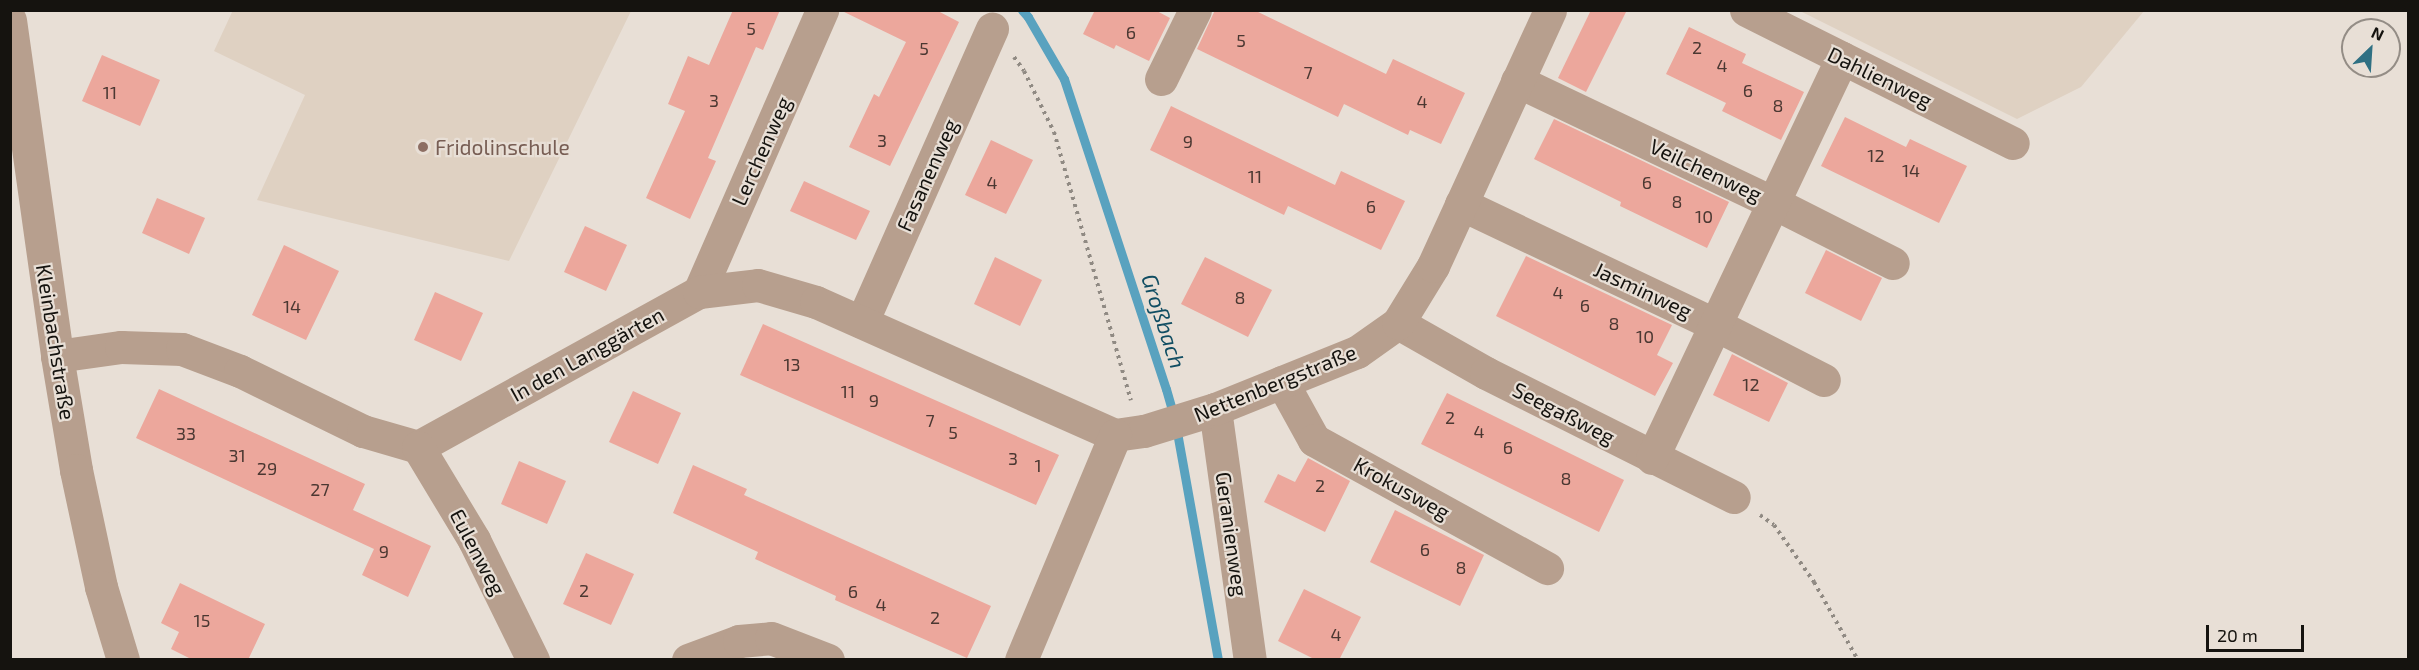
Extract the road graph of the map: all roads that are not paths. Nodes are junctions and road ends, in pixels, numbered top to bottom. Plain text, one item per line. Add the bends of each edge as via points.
1 (822, 10) edge
2 (1195, 10) edge
3 (1550, 10) edge
4 (1746, 10) edge
5 (10, 20) edge
6 (992, 28) road end
7 (1842, 58) junction
8 (1161, 79) dead end
9 (1517, 81) junction
10 (2013, 143) dead end
11 (1774, 203) junction
12 (1461, 204) junction
13 (1893, 263) dead end
14 (699, 292) junction
15 (862, 322) junction
16 (1398, 323) junction
17 (1716, 325) junction
18 (57, 356) junction
19 (1824, 380) dead end
20 (1282, 382) junction
21 (1205, 413) junction
22 (1130, 433) junction
23 (418, 447) junction
24 (1652, 458) junction
25 (1734, 497) road end
26 (1547, 568) dead end
27 (123, 660) edge
28 (533, 660) edge
29 (688, 660) edge
30 (828, 660) edge
31 (1021, 660) edge
32 (1250, 660) edge

1 - 14 street, Lerchenweg
2 - 8 street
3 - 9 street, Nettenbergstraße
4 - 7 street, Dahlienweg
5 - 18 street, Kleinbachstraße
6 - 15 street, Fasanenweg
7 - 10 street, Dahlienweg
7 - 11 street
9 - 11 street, Veilchenweg
9 - 12 street, Nettenbergstraße
11 - 13 street, Veilchenweg
11 - 17 street
12 - 16 street, Nettenbergstraße via 1433,267
12 - 17 street, Jasminweg
14 - 15 street, In den Langgärten via 758,285 816,302
14 - 23 street, In den Langgärten
15 - 22 street, In den Langgärten
16 - 20 street, Nettenbergstraße via 1357,352
16 - 24 street, Seegaßweg
17 - 19 street, Jasminweg
17 - 24 street
18 - 23 street via 121,347 182,349 240,371 363,431
18 - 27 street, Kleinbachstraße via 98,575
20 - 21 street, Nettenbergstraße
20 - 26 street, Krokusweg via 1314,440
21 - 22 street, Nettenbergstraße
21 - 32 street, Geranienweg
22 - 31 street
23 - 28 street, Eulenweg via 474,540
24 - 25 street, Seegaßweg
29 - 30 street via 739,641 771,638

